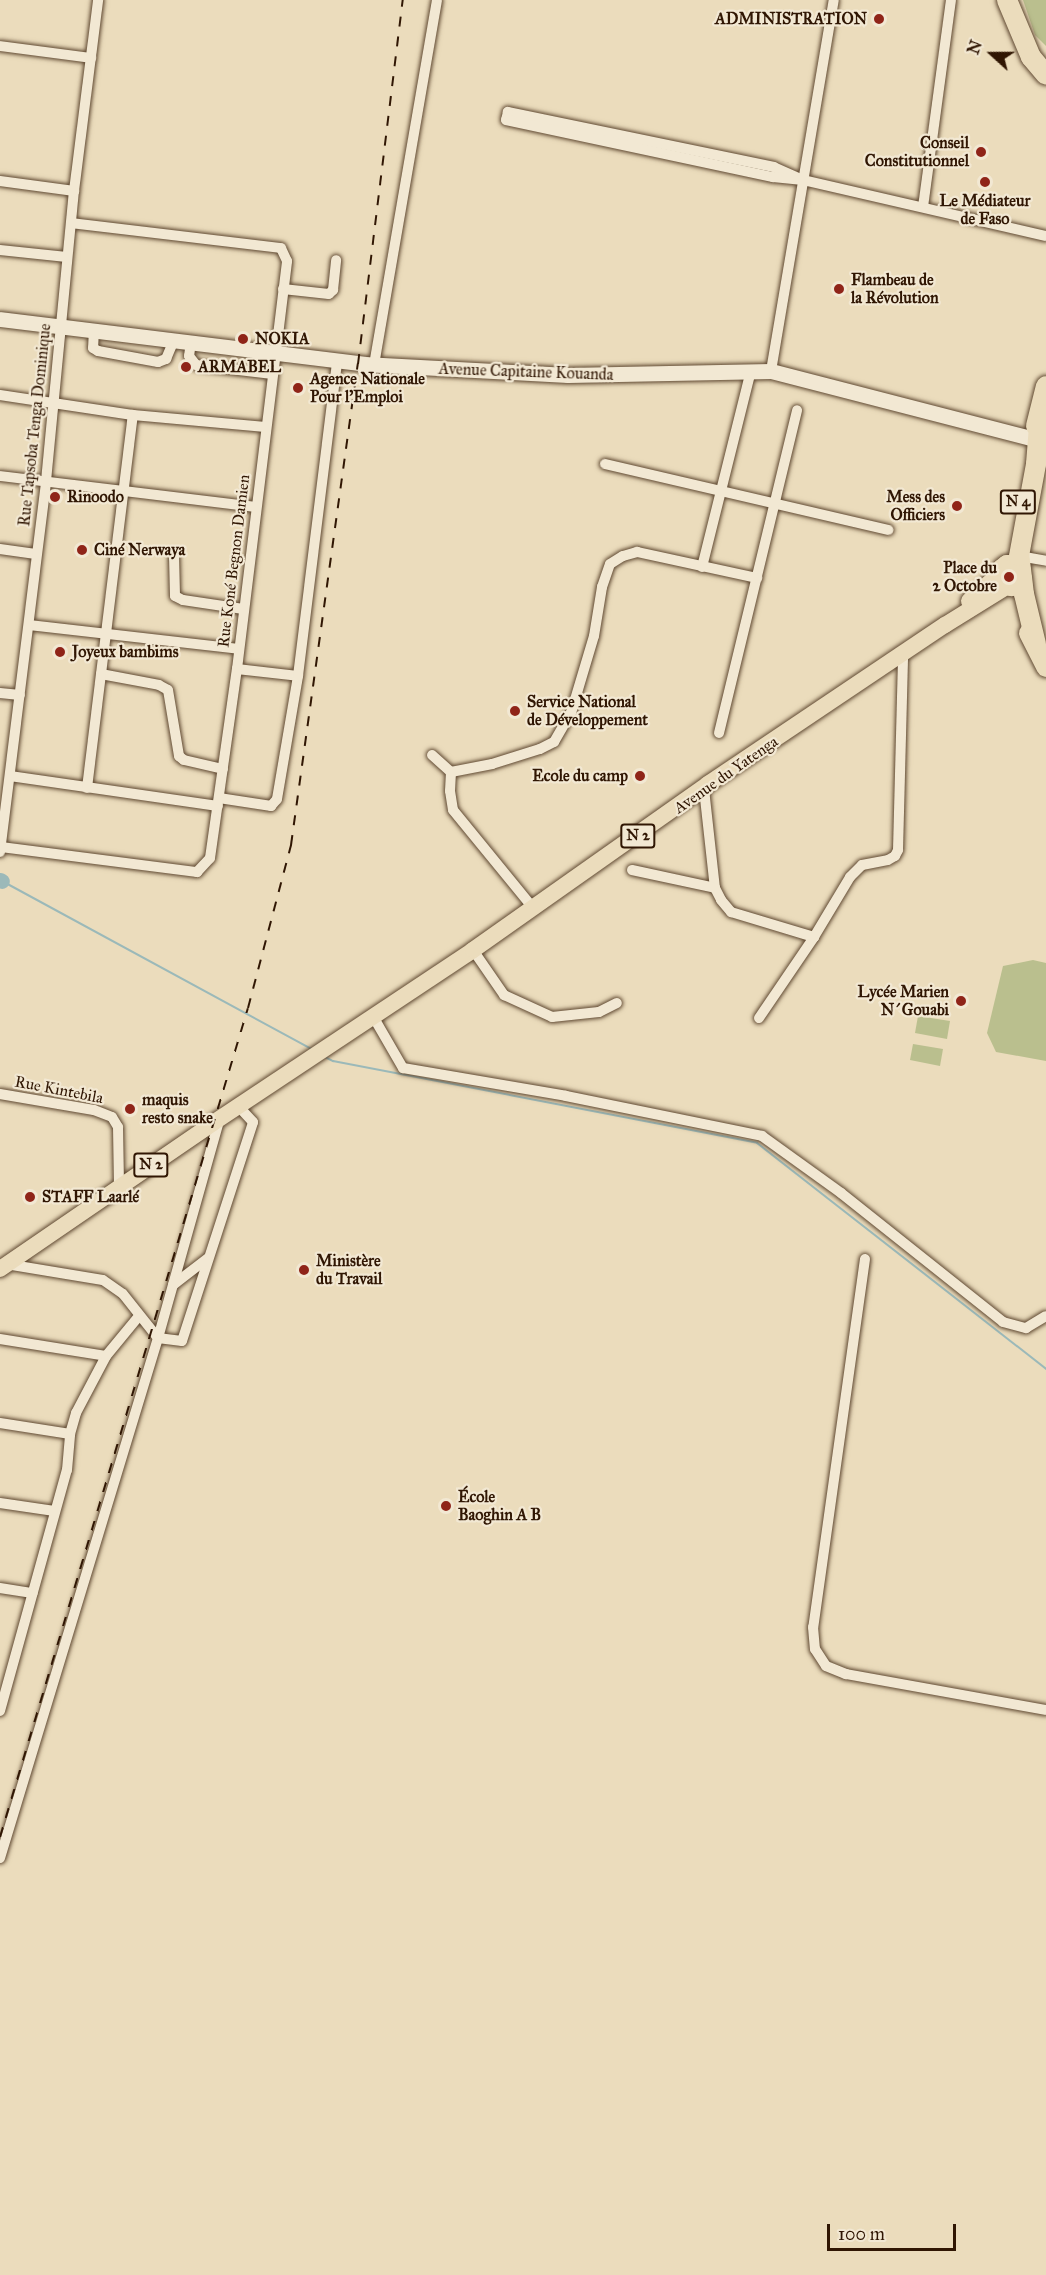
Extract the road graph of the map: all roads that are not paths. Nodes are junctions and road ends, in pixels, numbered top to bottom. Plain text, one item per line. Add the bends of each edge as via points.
1 (98, 0) edge
2 (436, 0) edge
3 (834, 0) edge
4 (951, 0) edge
5 (1007, 0) edge
6 (1026, 44) junction
7 (0, 46) edge
8 (91, 58) junction
9 (1046, 60) edge
10 (1046, 75) edge
11 (803, 180) junction
12 (0, 181) edge
13 (74, 191) junction
14 (923, 207) junction
15 (71, 223) junction
16 (1046, 236) edge
17 (0, 250) edge
18 (68, 258) junction
19 (336, 260) dead end
20 (283, 289) junction
21 (0, 319) edge
22 (61, 327) junction
23 (94, 330) junction
24 (174, 340) junction
25 (191, 342) junction
26 (275, 352) junction
27 (337, 361) junction
28 (374, 365) junction
29 (751, 371) junction
30 (771, 371) junction
31 (272, 374) junction
32 (1046, 386) edge
33 (0, 395) edge
34 (55, 402) junction
35 (797, 410) dead end
36 (133, 415) junction
37 (265, 427) junction
38 (1039, 439) edge
39 (605, 464) dead end
40 (0, 476) edge
41 (46, 481) junction
42 (123, 490) junction
43 (720, 492) junction
44 (774, 504) junction
45 (255, 507) junction
46 (888, 530) dead end
47 (0, 549) edge
48 (36, 555) junction
49 (174, 555) dead end
50 (1046, 561) edge
51 (702, 567) junction
52 (1012, 573) junction
53 (757, 578) junction
54 (243, 609) junction
55 (29, 625) junction
56 (106, 634) junction
57 (1040, 647) edge
58 (239, 650) junction
59 (903, 653) junction
60 (1046, 667) edge
61 (237, 669) junction
62 (102, 674) junction
63 (298, 676) junction
64 (0, 693) edge
65 (20, 696) junction
66 (719, 733) dead end
67 (432, 755) dead end
68 (223, 769) junction
69 (451, 772) junction
70 (10, 776) junction
71 (87, 788) junction
72 (704, 789) junction
73 (219, 802) junction
74 (1, 847) edge
75 (0, 852) edge
76 (632, 870) dead end
77 (715, 888) junction
78 (534, 909) junction
79 (814, 937) junction
80 (473, 950) junction
81 (617, 1003) dead end
82 (374, 1018) junction
83 (759, 1018) dead end
84 (0, 1094) edge
85 (238, 1106) junction
86 (220, 1118) junction
87 (119, 1186) junction
88 (208, 1258) junction
89 (865, 1259) dead end
90 (3, 1265) edge
91 (173, 1286) junction
92 (139, 1316) junction
93 (1046, 1316) edge
94 (158, 1338) junction
95 (0, 1339) edge
96 (106, 1356) junction
97 (0, 1423) edge
98 (70, 1434) junction
99 (0, 1503) edge
100 (54, 1511) junction
101 (0, 1588) edge
102 (33, 1593) junction
103 (0, 1668) edge
104 (12, 1670) junction
105 (1046, 1710) edge
106 (0, 1711) edge
107 (0, 1858) edge

1 - 8 street, Rue Tapsoba Tenga Dominique
2 - 28 street
3 - 11 street
4 - 14 street
5 - 6 highway
6 - 9 highway
6 - 10 highway
7 - 8 street
8 - 13 street, Rue Tapsoba Tenga Dominique
11 - 11 street via 774,167 508,112 506,120
11 - 14 street
11 - 30 street
12 - 13 street
13 - 15 street, Rue Tapsoba Tenga Dominique
14 - 16 street
15 - 18 street, Rue Tapsoba Tenga Dominique
15 - 20 street, Rue Koné Begnon Damien via 281,248 287,261
17 - 18 street
18 - 22 street, Rue Tapsoba Tenga Dominique
19 - 20 street via 333,290 329,294
20 - 26 street, Rue Koné Begnon Damien
21 - 22 street, Avenue Capitaine Kouanda
22 - 23 street, Avenue Capitaine Kouanda
22 - 34 street, Rue Tapsoba Tenga Dominique
23 - 24 street, Avenue Capitaine Kouanda
23 - 24 street via 93,348 98,351 158,362 166,359
24 - 25 street, Avenue Capitaine Kouanda
25 - 26 street, Avenue Capitaine Kouanda
25 - 31 street via 189,356 196,364
26 - 27 street, Avenue Capitaine Kouanda
26 - 31 street, Rue Koné Begnon Damien
27 - 28 street, Avenue Capitaine Kouanda
27 - 63 street
28 - 29 street, Avenue Capitaine Kouanda via 568,375
29 - 30 street, Avenue Capitaine Kouanda
29 - 43 street
30 - 38 street, Avenue Capitaine Kouanda
31 - 37 street, Rue Koné Begnon Damien
32 - 38 highway, N 4
33 - 34 street
34 - 36 street
34 - 41 street, Rue Tapsoba Tenga Dominique
35 - 44 street
36 - 37 street
36 - 42 street
37 - 45 street, Rue Koné Begnon Damien
38 - 52 highway, N 4
39 - 43 street
40 - 41 street
41 - 42 street
41 - 48 street, Rue Tapsoba Tenga Dominique
42 - 45 street
42 - 56 street
43 - 44 street
43 - 51 street
44 - 46 street
44 - 53 street
45 - 54 street, Rue Koné Begnon Damien
47 - 48 street
48 - 55 street, Rue Tapsoba Tenga Dominique
49 - 54 street via 175,596
50 - 52 street
51 - 53 street
51 - 69 street via 637,552 610,564 571,713 554,742 492,765
52 - 57 highway via 1020,616
52 - 59 main road, Avenue du Yatenga / N 2
53 - 66 street
54 - 58 street, Rue Koné Begnon Damien
55 - 56 street
55 - 65 street, Rue Tapsoba Tenga Dominique
56 - 58 street
56 - 62 street
57 - 60 highway
58 - 61 street, Rue Koné Begnon Damien
59 - 72 main road, Avenue du Yatenga / N 2
59 - 79 street via 898,850 888,860 862,865 850,877
61 - 63 street
61 - 68 street, Rue Koné Begnon Damien
62 - 68 street via 168,690 180,756
62 - 71 street
63 - 73 street via 276,802 271,806
64 - 65 street
65 - 70 street, Rue Tapsoba Tenga Dominique
67 - 69 street
68 - 73 street, Rue Koné Begnon Damien
69 - 78 street via 453,810
70 - 71 street
70 - 74 street, Rue Tapsoba Tenga Dominique
71 - 73 street
72 - 77 street
72 - 78 main road, Avenue du Yatenga / N 2
73 - 74 street, Rue Koné Begnon Damien via 210,858 197,873
74 - 75 street, Rue Tapsoba Tenga Dominique
76 - 77 street
77 - 79 street via 731,912
78 - 80 main road, Avenue du Yatenga / N 2
79 - 83 street
80 - 81 street via 504,995 552,1017 599,1012
80 - 82 main road, Avenue du Yatenga / N 2
82 - 85 main road, Avenue du Yatenga / N 2
82 - 93 street via 403,1068 762,1136 841,1193 1003,1322 1026,1328
84 - 87 street, Rue Kintebila via 94,1110 112,1117 118,1127
85 - 86 main road, N 2
85 - 88 street via 253,1122
86 - 87 main road, N 2
86 - 91 street
87 - 90 main road, N 2
88 - 91 street
88 - 94 street via 182,1341
89 - 105 street via 813,1627 815,1649 826,1666 846,1674
90 - 92 street via 103,1281 123,1294
91 - 94 street
92 - 94 street
92 - 96 street
94 - 107 street
95 - 96 street
96 - 98 street via 85,1392
97 - 98 street
98 - 100 street via 67,1470
99 - 100 street
100 - 102 street
101 - 102 street
102 - 104 street
103 - 104 street
104 - 106 street

